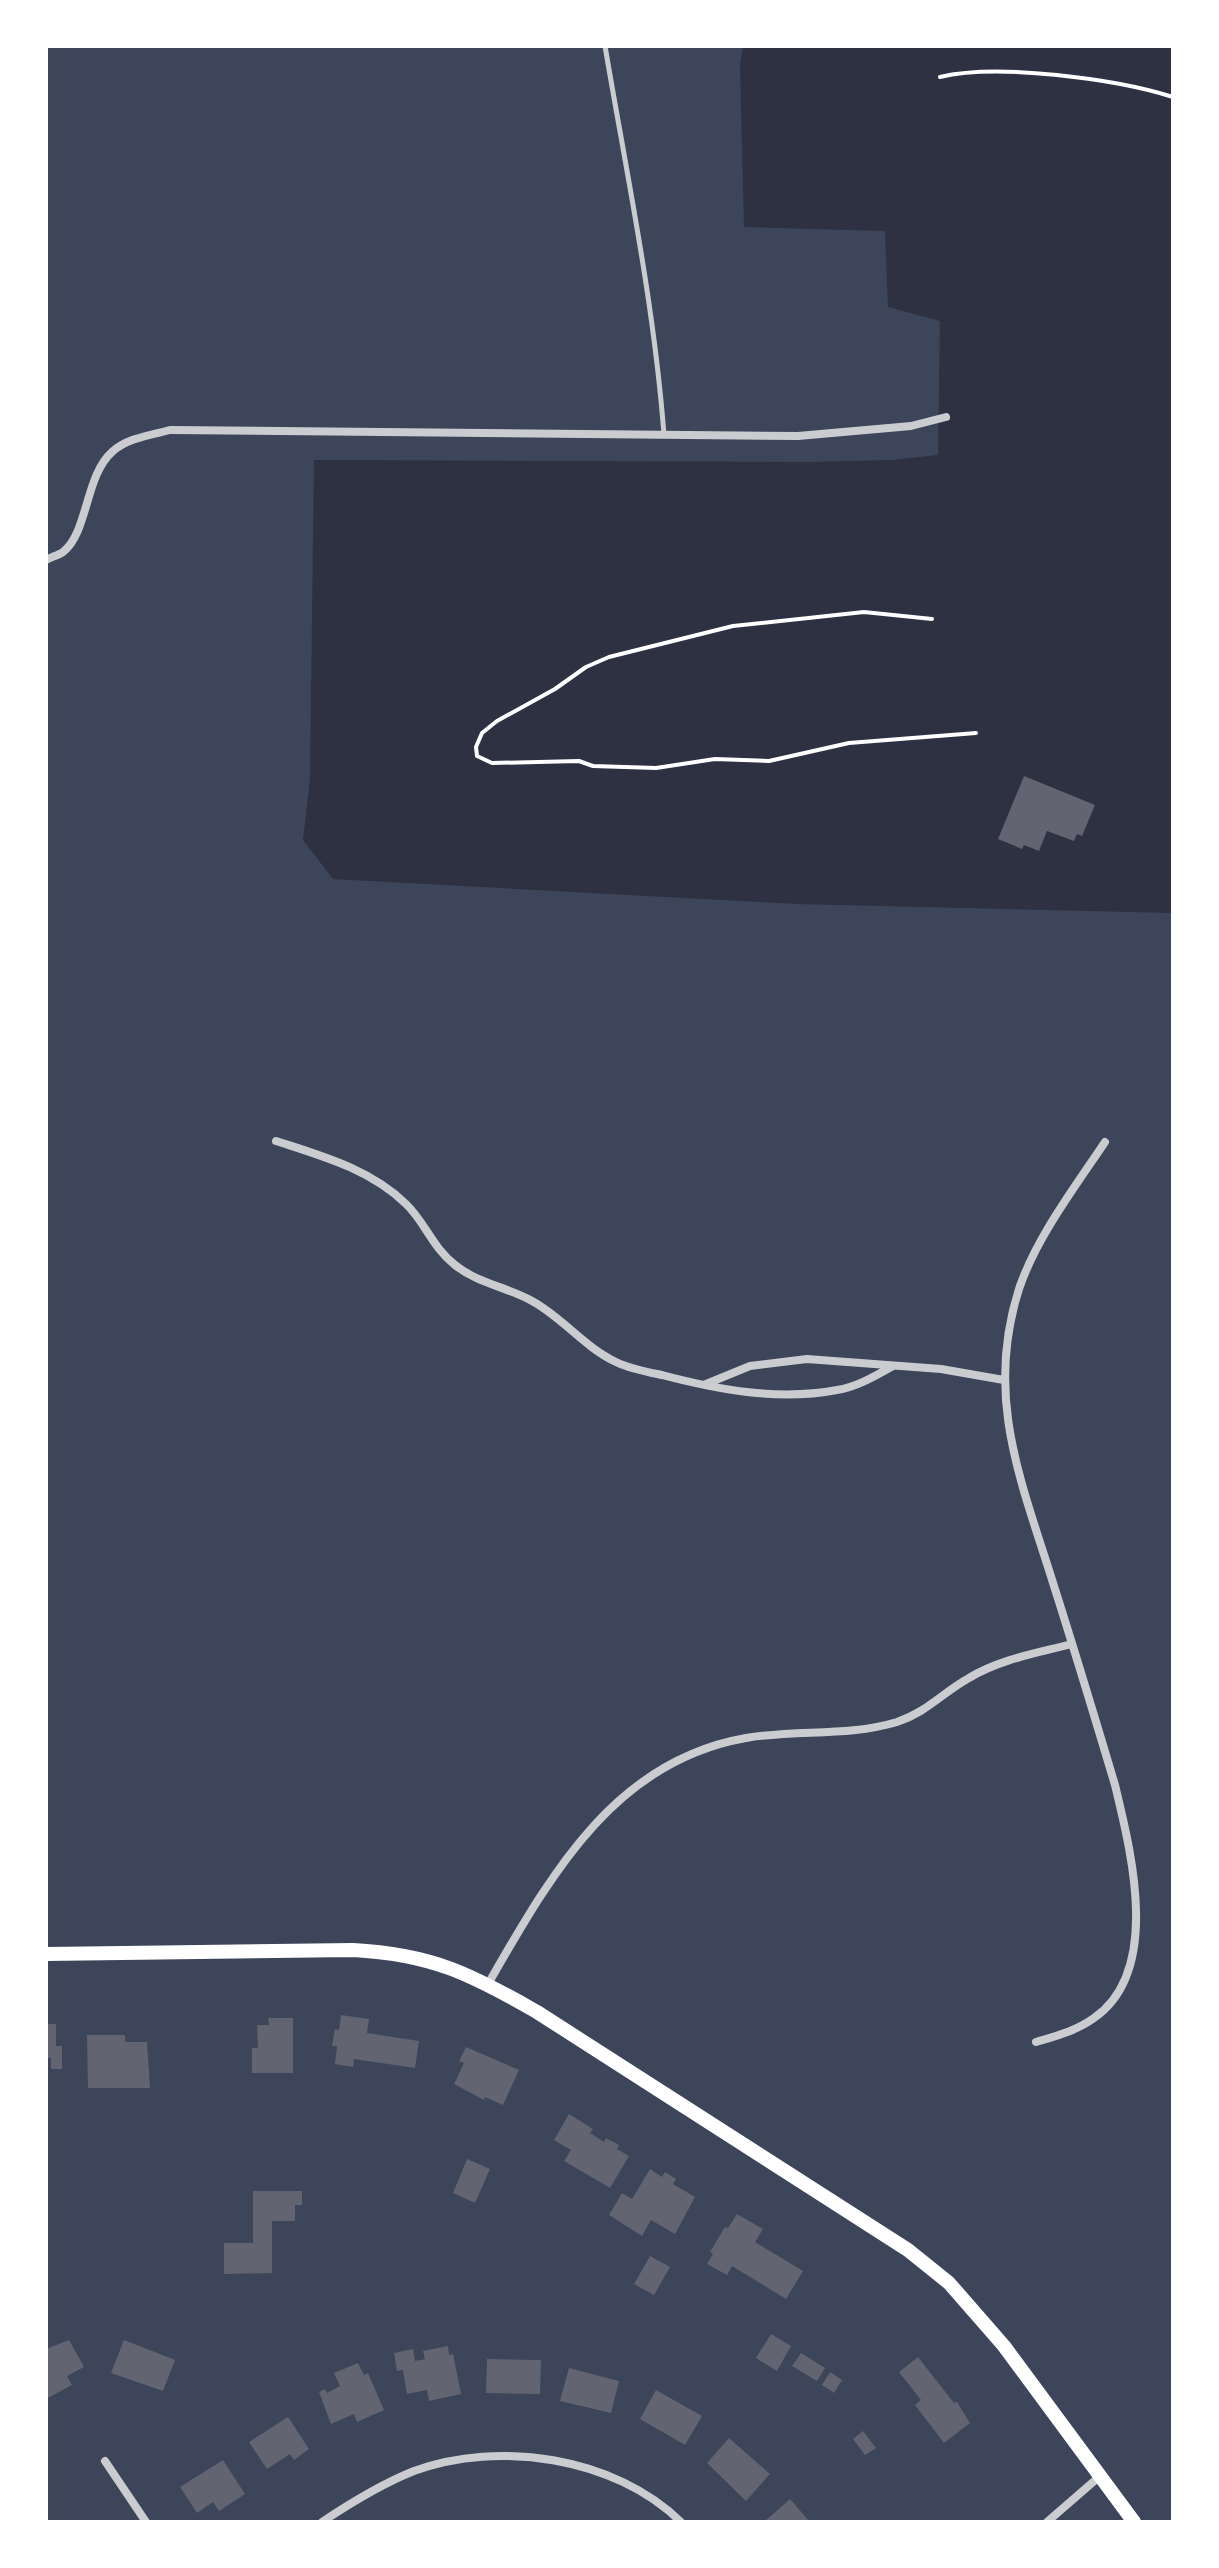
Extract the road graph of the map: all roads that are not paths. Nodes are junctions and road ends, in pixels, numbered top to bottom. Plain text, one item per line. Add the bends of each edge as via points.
1 (605, 46) edge
2 (946, 417) dead end
3 (664, 436) junction
4 (46, 560) edge
5 (276, 1141) dead end
6 (1105, 1142) dead end
7 (893, 1366) junction
8 (1004, 1380) junction
9 (702, 1385) junction
10 (1072, 1644) junction
11 (46, 1954) edge
12 (488, 1984) junction
13 (1036, 2042) dead end
14 (105, 2461) dead end
15 (1100, 2476) junction
16 (146, 2522) edge
17 (322, 2522) edge
18 (681, 2522) edge
19 (1047, 2522) edge
20 (1134, 2522) edge

1 - 3 lane via 644,262
2 - 3 street via 911,426 798,436
3 - 4 street via 170,430 112,451 96,473 78,529 64,551
5 - 9 street via 345,1164 388,1188 458,1268 531,1300 615,1362
6 - 8 street via 1031,1259 1011,1320
7 - 8 street
7 - 9 street via 784,1361 750,1366
7 - 9 street via 853,1386 818,1393
8 - 10 street via 1017,1466
10 - 12 street via 994,1665 967,1678 926,1710 898,1721 865,1730 745,1738 661,1768 595,1823 567,1857
10 - 13 street via 1125,1827 1134,1947 1130,1970 1107,2007 1071,2031
11 - 12 main road via 393,1952 436,1962
12 - 15 main road via 933,2270 1004,2346
14 - 16 street
15 - 19 street
15 - 20 main road
17 - 18 street via 359,2497 417,2470 511,2456 579,2467 616,2480 649,2496

